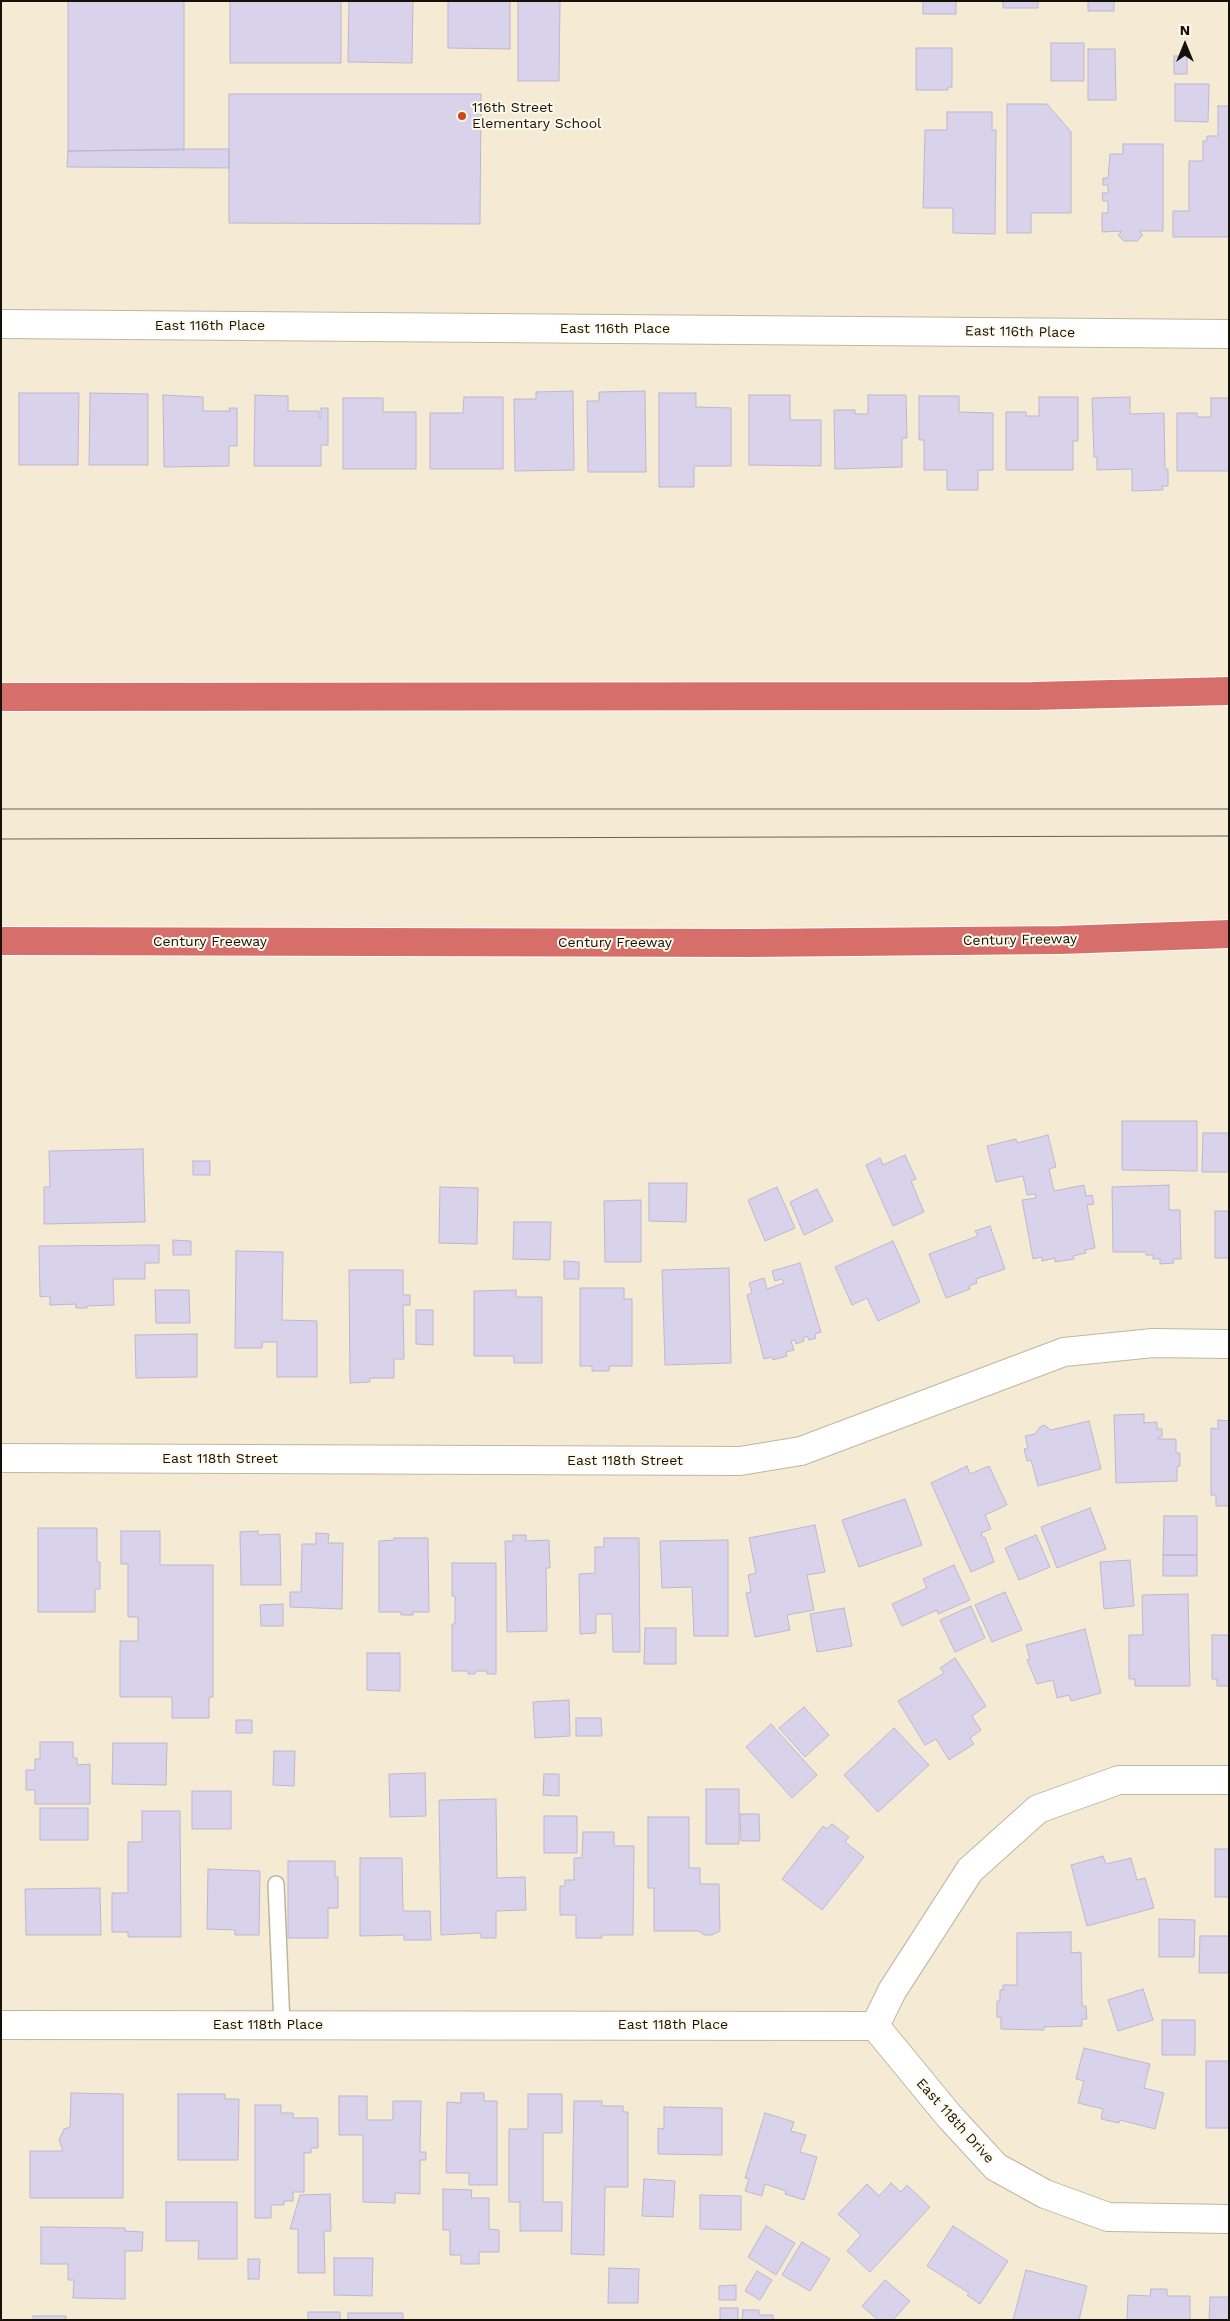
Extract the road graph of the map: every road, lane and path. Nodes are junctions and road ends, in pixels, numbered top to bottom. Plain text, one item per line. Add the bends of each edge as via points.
1 (1, 324) edge
2 (1229, 334) edge
3 (1229, 692) edge
4 (1, 697) edge
5 (1229, 934) edge
6 (1061, 940) junction
7 (1, 942) edge
8 (1229, 944) edge
9 (1229, 1344) edge
10 (1, 1458) edge
11 (1229, 1780) edge
12 (276, 1884) dead end
13 (1, 2025) edge
14 (282, 2025) junction
15 (874, 2026) junction
16 (1229, 2219) edge

1 - 2 street, East 116th Place
3 - 4 highway via 1033,696
5 - 6 highway, Century Freeway
6 - 7 highway, Century Freeway
6 - 8 highway
9 - 10 street, East 118th Street via 1153,1343 1064,1352 801,1451 740,1461
11 - 15 street via 1119,1780 1038,1809 970,1870 892,1991
12 - 14 lane
13 - 14 street, East 118th Place
14 - 15 street, East 118th Place
15 - 16 street, East 118th Drive via 996,2167 1046,2194 1108,2218

